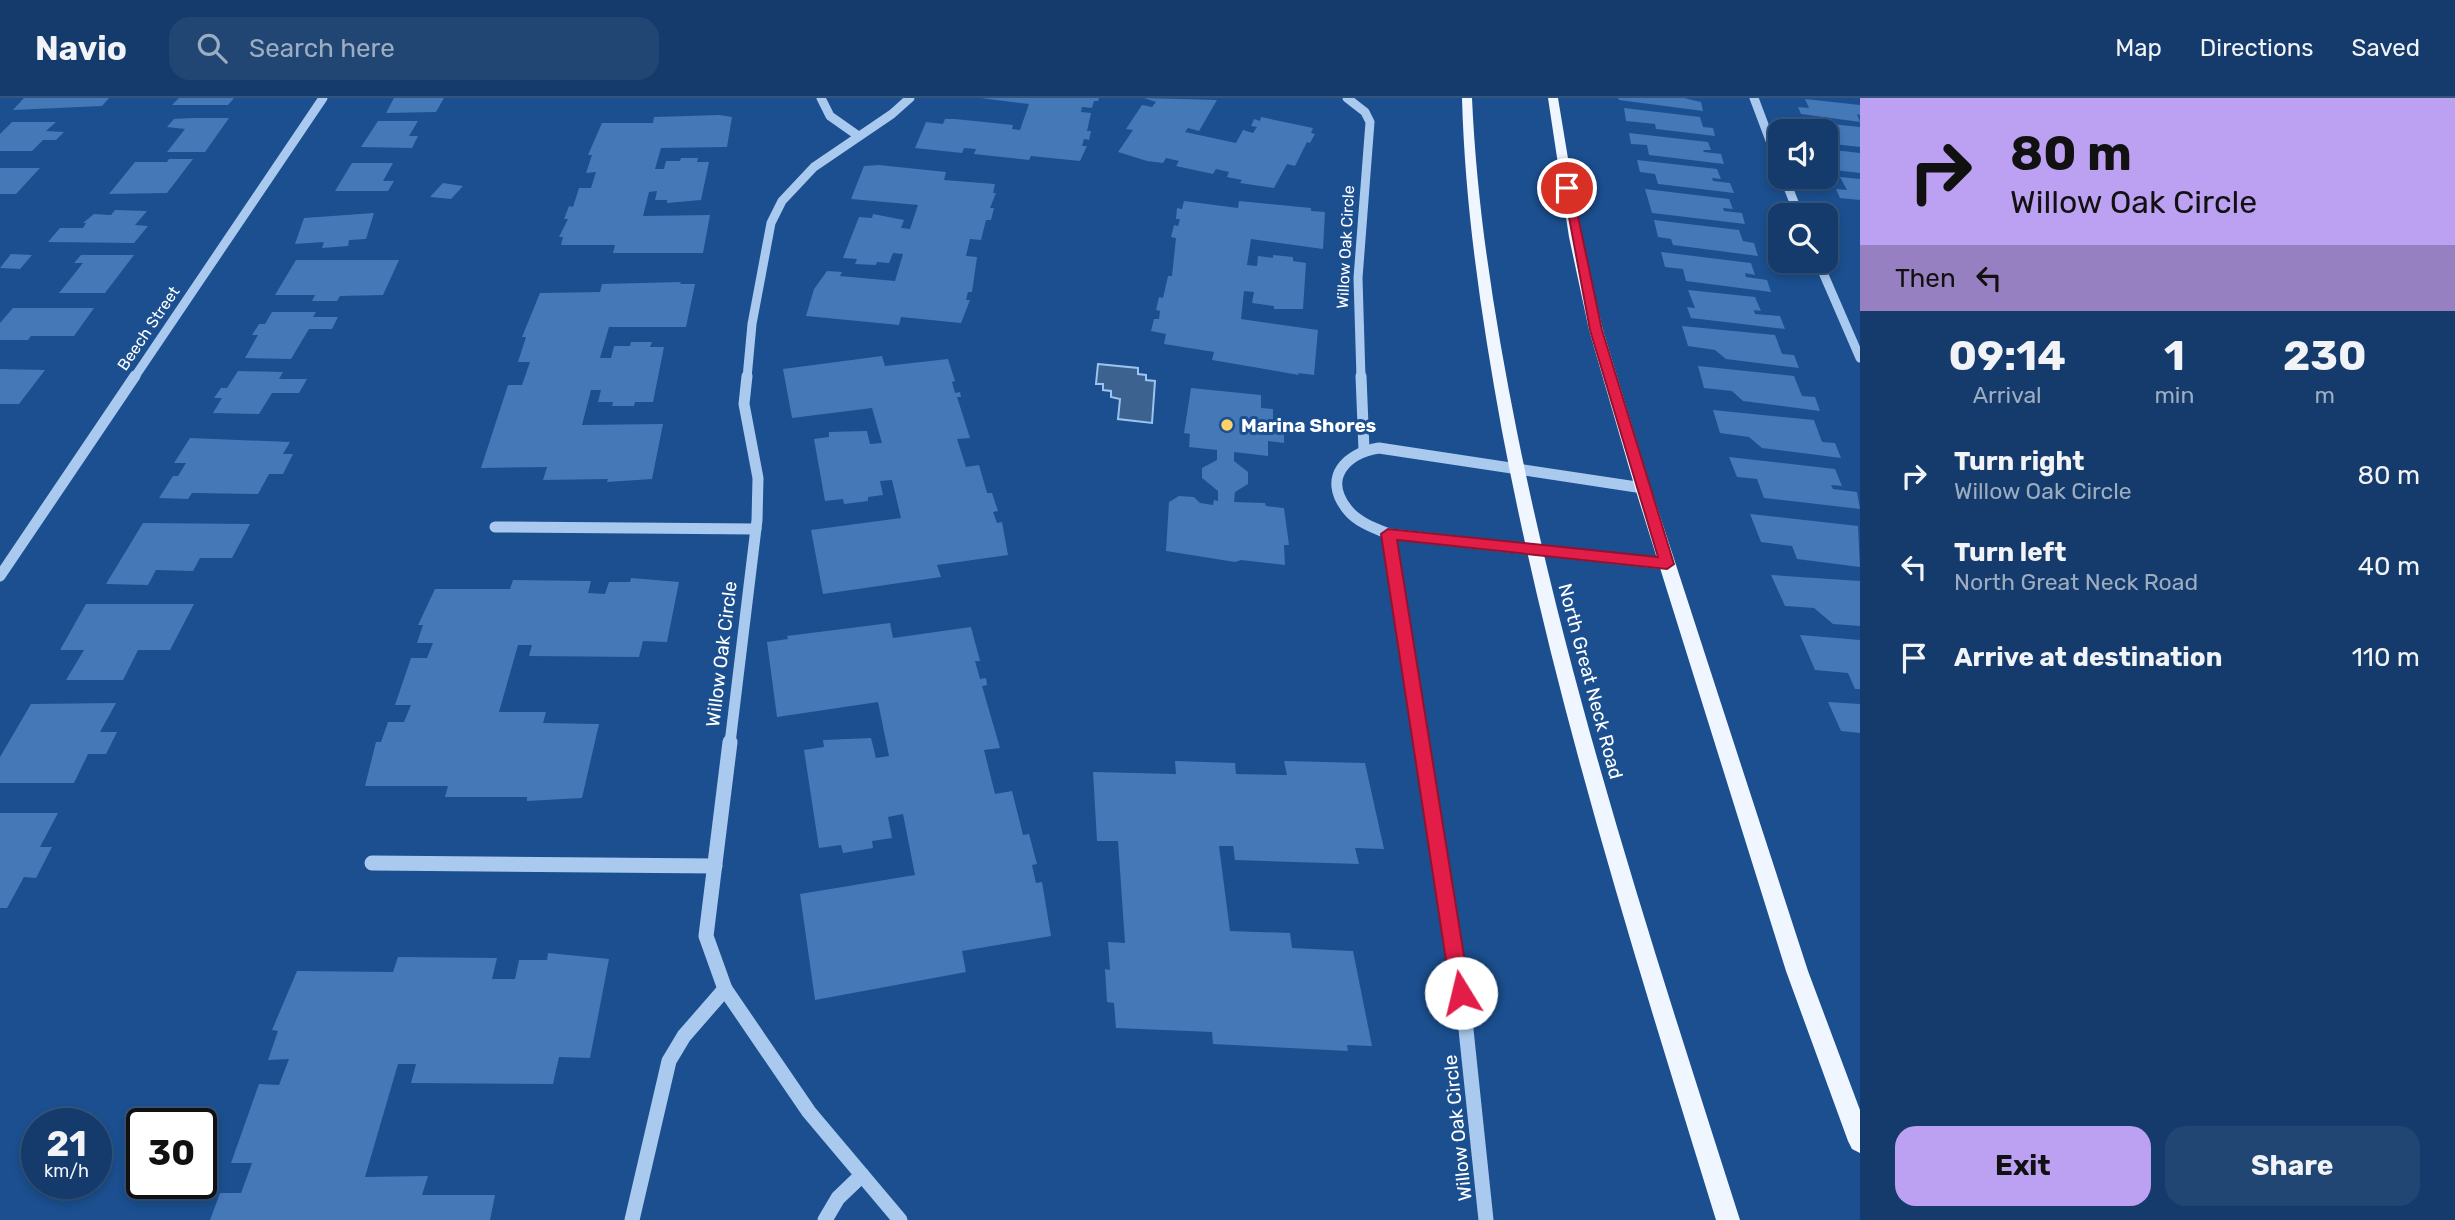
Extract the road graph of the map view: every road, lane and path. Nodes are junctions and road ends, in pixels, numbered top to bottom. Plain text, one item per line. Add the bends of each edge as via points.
1 (323, 98) edge
2 (821, 98) edge
3 (910, 98) edge
4 (1347, 98) edge
5 (1467, 98) edge
6 (1553, 98) edge
7 (1754, 98) edge
8 (857, 135) junction
9 (1768, 135) edge
10 (1823, 273) edge
11 (1860, 358) edge
12 (1364, 450) junction
13 (1515, 467) junction
14 (1643, 488) junction
15 (495, 527) dead end
16 (756, 529) junction
17 (1388, 534) junction
18 (1534, 550) junction
19 (1667, 564) junction
20 (0, 576) edge
21 (372, 863) dead end
22 (715, 866) junction
23 (725, 989) junction
24 (1860, 1142) edge
25 (862, 1175) junction
26 (632, 1220) edge
27 (825, 1220) edge
28 (900, 1220) edge
29 (1486, 1220) edge
30 (1728, 1220) edge

1 - 20 street, Beech Street
2 - 8 street via 827,114
3 - 8 street, Willow Oak Circle
4 - 12 street, Willow Oak Circle via 1370,122 1358,278
5 - 13 main road, North Great Neck Road via 1468,160
6 - 14 main road via 1575,237 1596,330
7 - 9 street
8 - 16 street, Willow Oak Circle via 792,185 771,222 752,324 744,404 758,478
10 - 11 street
12 - 13 street via 1379,448
12 - 17 street via 1342,462 1337,478 1340,497 1365,525
13 - 14 street
13 - 18 main road, North Great Neck Road
14 - 19 main road
15 - 16 street
16 - 22 street, Willow Oak Circle
17 - 18 street
17 - 29 street, Willow Oak Circle via 1465,1020
18 - 19 street
18 - 30 main road, North Great Neck Road via 1611,843
19 - 24 main road via 1797,971
21 - 22 street
22 - 23 street, Willow Oak Circle via 706,936
23 - 25 street, Willow Oak Circle via 808,1112
23 - 26 street via 684,1036 669,1061
25 - 27 street via 838,1198
25 - 28 street, Willow Oak Circle

